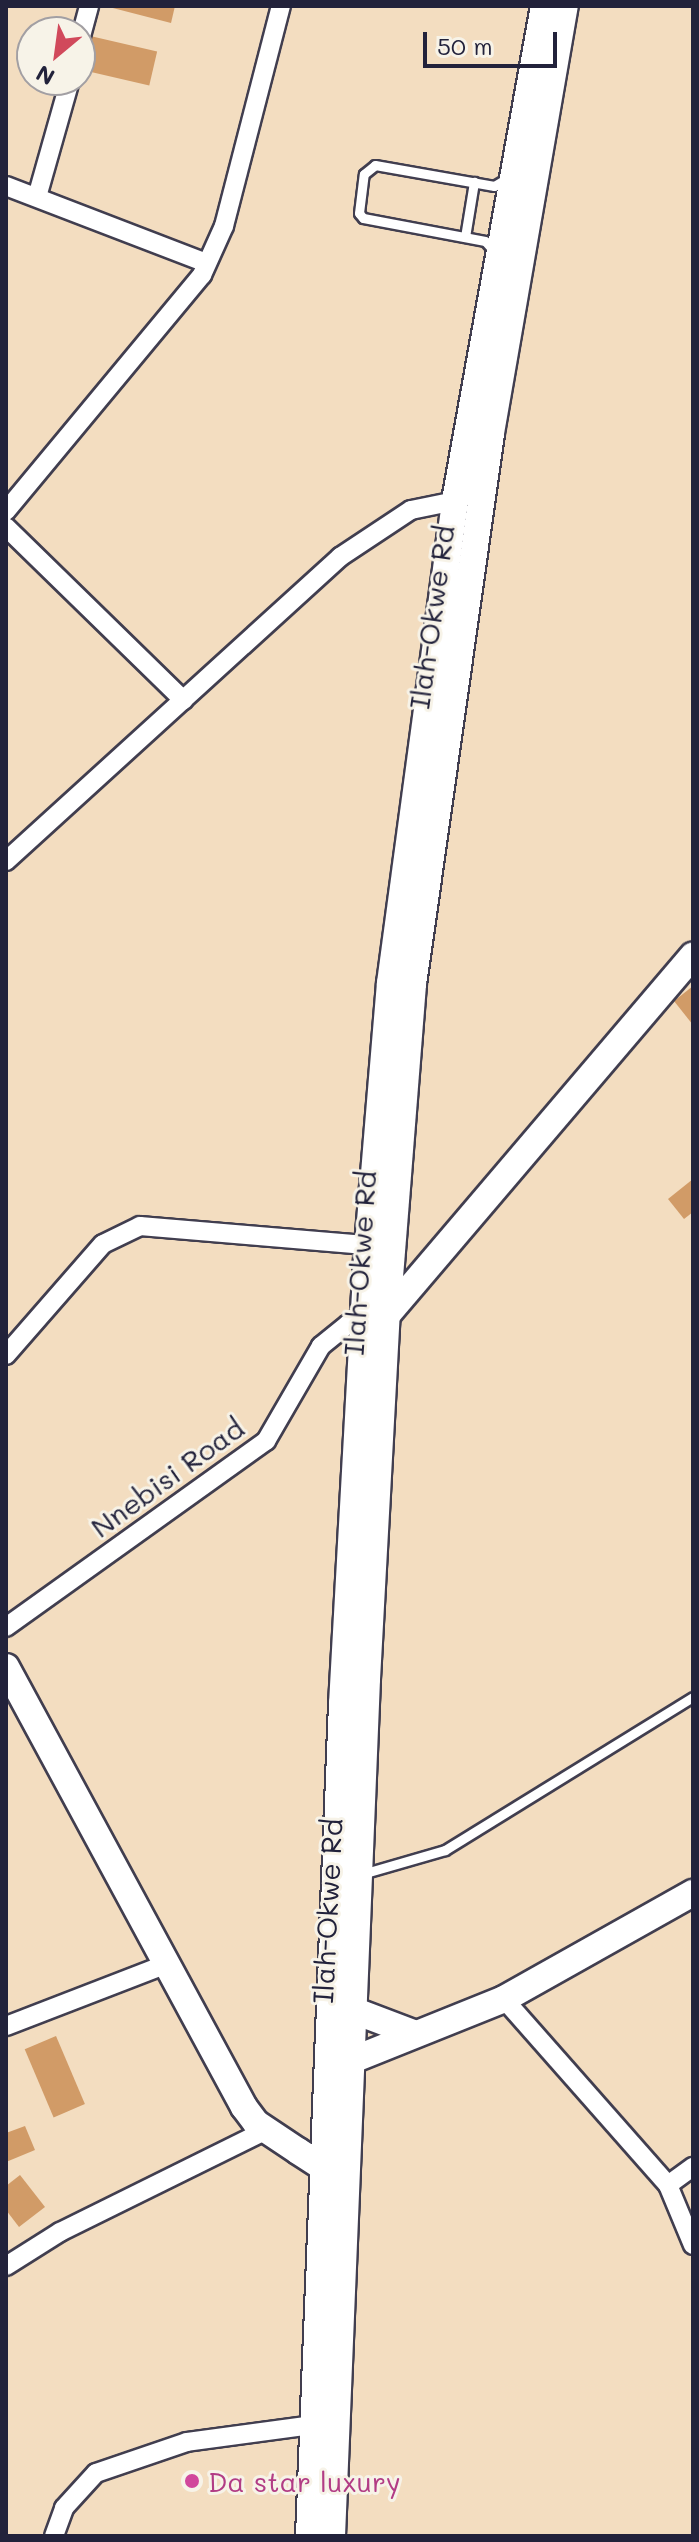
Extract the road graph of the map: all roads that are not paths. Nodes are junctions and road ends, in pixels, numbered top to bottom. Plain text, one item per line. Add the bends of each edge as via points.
1 (281, 6) edge
2 (544, 6) edge
3 (565, 6) edge
4 (65, 96) edge
5 (509, 177) junction
6 (474, 182) junction
7 (6, 186) edge
8 (37, 197) junction
9 (465, 237) junction
10 (497, 253) junction
11 (207, 263) junction
12 (455, 501) junction
13 (6, 511) edge
14 (6, 527) edge
15 (183, 700) junction
16 (9, 853) edge
17 (693, 955) edge
18 (368, 1245) junction
19 (376, 1316) junction
20 (6, 1355) edge
21 (6, 1627) edge
22 (6, 1667) edge
23 (693, 1697) edge
24 (362, 1874) junction
25 (693, 1893) edge
26 (167, 1964) junction
27 (504, 1999) junction
28 (355, 2011) junction
29 (6, 2026) edge
30 (413, 2033) junction
31 (350, 2061) junction
32 (336, 2114) junction
33 (274, 2133) junction
34 (693, 2167) edge
35 (335, 2168) junction
36 (668, 2185) junction
37 (693, 2245) edge
38 (6, 2266) edge
39 (312, 2425) junction
40 (54, 2536) edge
41 (309, 2536) edge
42 (332, 2536) edge

1 - 11 street via 224,226
2 - 5 main road
3 - 19 main road, Ilah-Okwe Rd via 451,696
4 - 8 street
5 - 6 lane via 494,186
5 - 10 main road
6 - 9 lane
6 - 9 lane via 375,165 364,174 359,213 363,218
7 - 8 street
8 - 11 street
9 - 10 lane via 485,241
10 - 12 main road
11 - 13 street via 167,322
12 - 15 street via 411,510 340,557
12 - 18 main road via 390,983
14 - 15 street
15 - 16 street
17 - 19 main road
18 - 19 main road
18 - 20 street via 140,1226 103,1244
19 - 21 street, Nnebisi Road via 321,1346 266,1441
19 - 24 main road, Ilah-Okwe Rd
19 - 32 main road
22 - 26 main road
23 - 24 lane via 445,1850
24 - 28 main road, Ilah-Okwe Rd
25 - 27 main road
26 - 29 street
26 - 33 main road via 244,2107
27 - 30 main road
27 - 36 street
28 - 30 main road
28 - 31 main road, Ilah-Okwe Rd
30 - 31 main road
31 - 32 main road, Ilah-Okwe Rd
32 - 33 main road
32 - 35 main road
33 - 35 main road
33 - 38 street via 60,2232
34 - 36 street
35 - 39 main road
35 - 42 main road
36 - 37 street
39 - 40 street via 187,2442 96,2473 64,2508
39 - 41 main road

